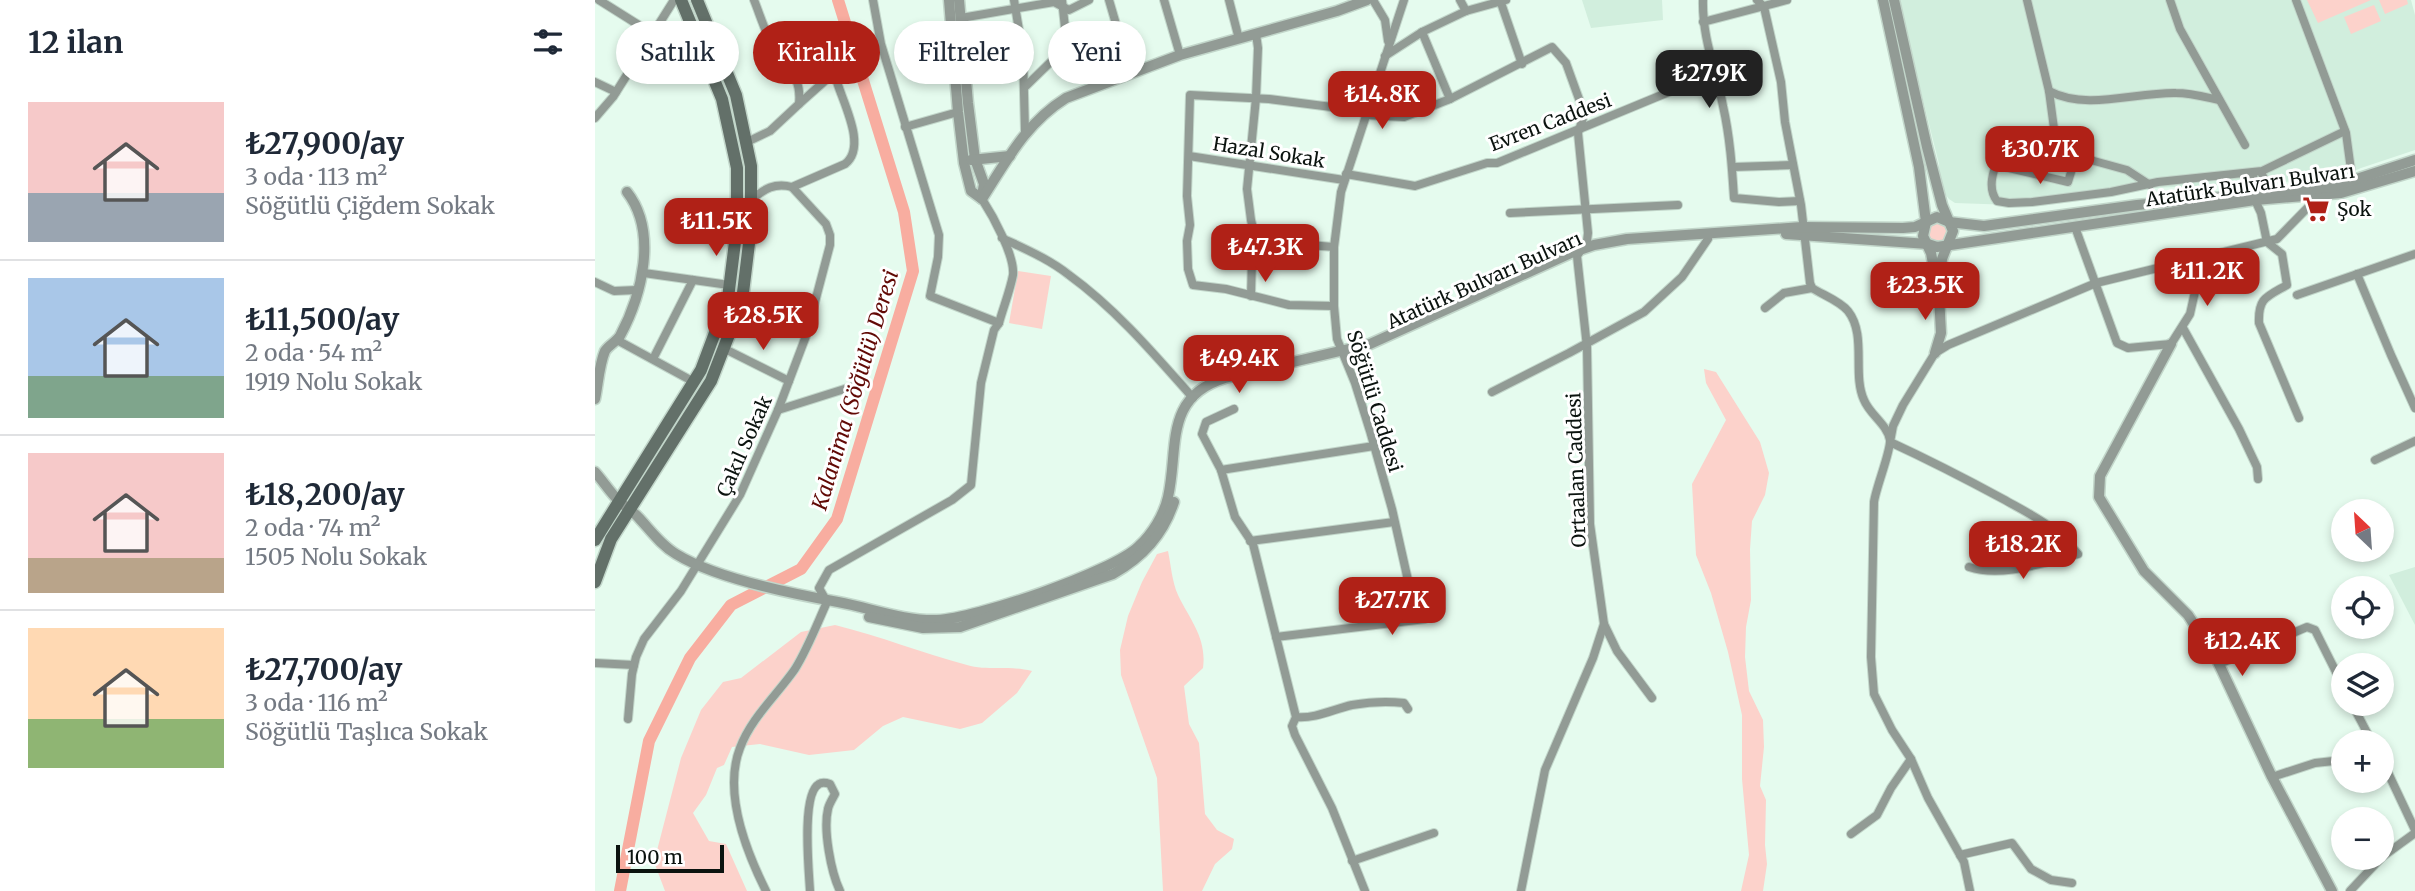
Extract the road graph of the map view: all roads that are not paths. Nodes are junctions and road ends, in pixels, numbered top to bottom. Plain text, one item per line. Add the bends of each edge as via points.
1 (599, 0) edge
2 (674, 0) edge
3 (681, 0) edge
4 (697, 0) edge
5 (754, 0) edge
6 (873, 0) edge
7 (949, 0) edge
8 (959, 0) edge
9 (1089, 0) edge
10 (1109, 0) edge
11 (1164, 0) edge
12 (1229, 0) edge
13 (1367, 0) edge
14 (1373, 0) edge
15 (1404, 0) edge
16 (1460, 0) edge
17 (1703, 0) edge
18 (1757, 0) edge
19 (1787, 0) edge
20 (1883, 0) edge
21 (1894, 0) edge
22 (2027, 0) edge
23 (2170, 0) edge
24 (2296, 0) edge
25 (1502, 1) edge
26 (1348, 3) edge
27 (1015, 4) edge
28 (1063, 4) edge
29 (1764, 7) junction
30 (1466, 11) junction
31 (961, 18) junction
32 (632, 21) edge
33 (661, 21) edge
34 (1115, 21) edge
35 (1703, 22) junction
36 (1422, 32) junction
37 (1257, 34) junction
38 (1239, 40) junction
39 (1389, 44) junction
40 (1180, 55) junction
41 (1385, 56) junction
42 (1522, 64) junction
43 (1146, 67) edge
44 (595, 82) edge
45 (621, 84) edge
46 (1101, 84) edge
47 (1025, 87) junction
48 (1681, 87) dead end
49 (2049, 91) junction
50 (616, 92) junction
51 (1256, 98) junction
52 (1450, 99) junction
53 (2220, 100) junction
54 (799, 104) junction
55 (958, 113) junction
56 (1367, 115) junction
57 (595, 118) edge
58 (905, 127) junction
59 (1581, 128) junction
60 (1025, 132) junction
61 (2345, 132) junction
62 (747, 142) junction
63 (2245, 145) dead end
64 (1010, 156) junction
65 (1189, 156) junction
66 (975, 159) junction
67 (2415, 160) edge
68 (964, 163) junction
69 (1248, 165) junction
70 (1793, 165) junction
71 (1996, 165) junction
72 (1733, 167) junction
73 (2351, 170) dead end
74 (2415, 171) edge
75 (2258, 175) junction
76 (1345, 177) junction
77 (2149, 185) junction
78 (792, 187) junction
79 (627, 192) dead end
80 (2270, 192) junction
81 (2319, 196) junction
82 (2254, 197) junction
83 (982, 199) junction
84 (751, 200) junction
85 (1800, 201) junction
86 (1678, 205) dead end
87 (1586, 210) junction
88 (1510, 213) dead end
89 (1926, 222) junction
90 (1949, 222) junction
91 (2075, 227) junction
92 (1804, 231) junction
93 (1002, 238) junction
94 (1707, 239) junction
95 (1256, 241) junction
96 (2267, 242) junction
97 (1928, 244) junction
98 (1947, 244) junction
99 (1335, 247) junction
100 (1580, 252) junction
101 (2415, 254) edge
102 (2203, 256) junction
103 (644, 273) junction
104 (2357, 274) junction
105 (692, 280) junction
106 (595, 282) edge
107 (2095, 283) junction
108 (729, 285) junction
109 (1812, 288) junction
110 (637, 290) junction
111 (1939, 295) junction
112 (2297, 295) dead end
113 (1251, 296) junction
114 (1334, 306) junction
115 (1765, 308) dead end
116 (999, 323) junction
117 (2183, 328) junction
118 (617, 340) junction
119 (1587, 344) junction
120 (2171, 344) junction
121 (725, 349) junction
122 (1935, 353) junction
123 (1343, 354) junction
124 (653, 359) junction
125 (789, 381) junction
126 (694, 382) junction
127 (2415, 384) edge
128 (854, 386) dead end
129 (2406, 389) junction
130 (1492, 391) dead end
131 (1193, 398) junction
132 (595, 399) edge
133 (2415, 408) edge
134 (1234, 409) dead end
135 (778, 410) junction
136 (2299, 418) dead end
137 (2415, 441) edge
138 (1890, 442) junction
139 (1374, 446) junction
140 (2375, 460) dead end
141 (1221, 470) junction
142 (595, 472) edge
143 (2258, 479) dead end
144 (618, 500) junction
145 (629, 509) junction
146 (1394, 522) junction
147 (596, 535) edge
148 (1250, 541) junction
149 (698, 565) junction
150 (1969, 567) dead end
151 (595, 582) edge
152 (821, 600) junction
153 (1604, 624) junction
154 (1276, 637) junction
155 (2331, 662) edge
156 (595, 663) edge
157 (2218, 664) junction
158 (634, 665) junction
159 (1653, 698) dead end
160 (1408, 709) dead end
161 (1296, 717) junction
162 (628, 719) dead end
163 (1911, 759) junction
164 (2331, 761) edge
165 (2272, 777) junction
166 (2394, 785) edge
167 (2415, 832) edge
168 (1434, 833) dead end
169 (1851, 834) dead end
170 (2394, 848) edge
171 (1960, 855) junction
172 (1352, 861) junction
173 (2367, 870) edge
174 (2072, 883) dead end
175 (1523, 886) edge
176 (766, 891) edge
177 (810, 891) edge
178 (840, 891) edge
179 (1365, 891) edge
180 (1529, 891) edge
181 (1970, 891) edge
182 (2332, 891) edge
183 (2350, 891) edge

1 - 32 street
2 - 33 street
3 - 108 main road via 722,99 737,168 737,226
4 - 62 main road via 736,95
5 - 54 street via 772,45 796,75
6 - 58 street
7 - 55 street
8 - 31 street
9 - 28 street via 1069,10
10 - 34 street
11 - 40 street
12 - 38 street
13 - 26 street
14 - 39 street via 1385,20
15 - 39 street, Söğütlü Caddesi
16 - 30 street
17 - 35 street
18 - 29 street
19 - 29 street
20 - 89 street
21 - 90 street
22 - 49 street
23 - 53 street via 2180,29
24 - 61 street
25 - 30 street
25 - 42 street
26 - 37 street
27 - 28 street
27 - 31 street
27 - 47 street
28 - 47 street via 1067,46
29 - 35 street
29 - 70 street
30 - 36 street
31 - 66 street
35 - 72 street
36 - 41 street
36 - 52 street
37 - 38 street
37 - 51 street
38 - 40 street
39 - 41 street, Söğütlü Caddesi
40 - 43 street
41 - 56 street, Söğütlü Caddesi
42 - 52 street
42 - 59 street, Ortaalan Caddesi via 1552,47 1566,62 1583,110
44 - 50 street
45 - 50 street
46 - 60 street via 1049,108
47 - 60 street
48 - 59 street, Evren Caddesi
49 - 53 street via 2073,99 2173,93
49 - 71 street via 2055,136 2011,149
50 - 57 street
51 - 56 street
51 - 65 street via 1190,94
51 - 69 street
52 - 56 street via 1404,117
53 - 63 street
54 - 62 street via 770,131
54 - 78 street via 827,79 834,79 855,152 845,164
55 - 58 street
55 - 68 street
56 - 76 street, Söğütlü Caddesi
58 - 116 street via 939,235 930,296
59 - 76 street, Evren Caddesi via 1497,163 1423,185
59 - 87 street, Ortaalan Caddesi
60 - 64 street
61 - 73 street
61 - 75 street
61 - 77 street via 2265,170
62 - 84 main road
64 - 66 street
64 - 83 street
65 - 69 street, Hazal Sokak
65 - 113 street via 1189,276 1193,285
66 - 68 street
66 - 83 street via 984,184
67 - 80 street, Atatürk Bulvarı Bulvarı via 2332,187
68 - 83 street via 971,191
69 - 76 street, Hazal Sokak
69 - 95 street via 1247,189
70 - 72 street
70 - 85 street
71 - 77 street via 2068,183 2076,156 2127,170
71 - 77 street via 1992,192 1997,201 2009,203
72 - 85 street via 1734,198
74 - 81 street, Atatürk Bulvarı Bulvarı
75 - 77 street
75 - 80 street
75 - 82 street
76 - 99 street, Söğütlü Caddesi
78 - 84 street via 772,186
78 - 125 street, Çakıl Sokak via 826,224 830,245
79 - 103 street via 638,210
80 - 82 street, Atatürk Bulvarı Bulvarı
81 - 82 street, Atatürk Bulvarı Bulvarı
81 - 96 street via 2282,234
82 - 90 street, Atatürk Bulvarı Bulvarı via 2137,205 1984,226
82 - 91 street, Atatürk Bulvarı Bulvarı
82 - 96 street
83 - 93 street
84 - 121 main road via 742,301
85 - 92 street
86 - 87 street
87 - 88 street
87 - 100 street, Ortaalan Caddesi via 1587,241
89 - 90 street, Atatürk Bulvarı Bulvarı via 1937,217
89 - 92 street, Atatürk Bulvarı Bulvarı via 1892,229
89 - 97 street via 1923,236
90 - 98 street via 1952,236
91 - 98 street, Atatürk Bulvarı Bulvarı
91 - 107 street
92 - 94 street, Atatürk Bulvarı Bulvarı
92 - 97 street, Atatürk Bulvarı Bulvarı
92 - 100 street, Atatürk Bulvarı Bulvarı via 1627,239
92 - 109 street
93 - 116 street via 1013,275
93 - 131 street via 1046,260 1084,287
94 - 100 street, Atatürk Bulvarı Bulvarı
94 - 119 street via 1682,277 1658,300
95 - 99 street
95 - 113 street
96 - 102 street
96 - 136 street via 2282,254 2287,285 2263,299 2258,307 2259,323
97 - 98 street, Atatürk Bulvarı Bulvarı
97 - 111 street
98 - 111 street
99 - 114 street, Söğütlü Caddesi
100 - 119 street, Ortaalan Caddesi
100 - 123 street, Atatürk Bulvarı Bulvarı
101 - 104 street
102 - 107 street
102 - 117 street via 2196,297
103 - 105 street
103 - 110 street
104 - 112 street
104 - 129 street
105 - 108 street
105 - 124 street
106 - 110 street via 614,291
107 - 120 street via 2117,343 2128,348
107 - 122 street via 1973,332
108 - 126 main road
109 - 115 street via 1784,293
109 - 138 street via 1848,312 1854,325 1861,392
110 - 118 street
111 - 122 street via 1941,333
113 - 114 street via 1289,305
114 - 123 street, Söğütlü Caddesi
116 - 152 street via 981,383 971,485 829,570 819,588
117 - 120 street
117 - 143 street via 2239,429
118 - 124 street
118 - 132 street via 606,350
119 - 130 street
119 - 153 street, Ortaalan Caddesi via 1590,524
120 - 157 street via 2100,476 2099,496 2144,571 2188,615
121 - 125 street
121 - 145 main road via 711,381
122 - 138 street via 1895,419
123 - 131 street, Atatürk Bulvarı Bulvarı via 1217,380
123 - 139 street, Söğütlü Caddesi
123 - 152 street, Atatürk Bulvarı Bulvarı via 1224,383 1201,397 1181,428 1169,516 1147,550 1113,574 949,628 903,625
124 - 126 street
125 - 135 street, Çakıl Sokak
126 - 144 main road
127 - 129 street
128 - 135 street
129 - 133 street
131 - 152 street, Atatürk Bulvarı Bulvarı via 1175,428 1164,509 1147,537 1119,562 949,619 918,620
134 - 141 street via 1202,428
135 - 149 street, Çakıl Sokak via 740,495
137 - 140 street
138 - 150 street via 2036,516 2078,554 1989,572
138 - 163 street via 1875,489 1871,657 1874,694
139 - 141 street
139 - 146 street, Söğütlü Caddesi
141 - 148 street via 1235,517
142 - 144 street, Atatürk Bulvarı Bulvarı
144 - 145 street, Atatürk Bulvarı Bulvarı
144 - 147 main road
145 - 149 street, Atatürk Bulvarı Bulvarı via 662,544
145 - 151 main road
146 - 148 street
146 - 154 street, Söğütlü Caddesi via 1412,598 1425,619
148 - 154 street
149 - 152 street, Atatürk Bulvarı Bulvarı
149 - 158 street, Çakıl Sokak via 644,639
152 - 176 street via 806,650 740,747 734,774 747,851
153 - 159 street via 1617,651
153 - 175 street, Ortaalan Caddesi via 1545,770
154 - 161 street
155 - 157 street via 2315,630 2307,627
156 - 158 street
157 - 165 street
158 - 162 street, Çakıl Sokak
160 - 161 street via 1390,701
161 - 172 street via 1295,735 1332,807
163 - 169 street via 1877,815
163 - 171 street
164 - 165 street
165 - 182 street
166 - 167 street
167 - 170 street
168 - 172 street
171 - 174 street via 2012,843 2031,869 2051,880
171 - 181 street
172 - 179 street
173 - 183 street
175 - 180 street
177 - 178 street via 806,833 812,794 822,783 830,783 835,794 828,810 829,857

